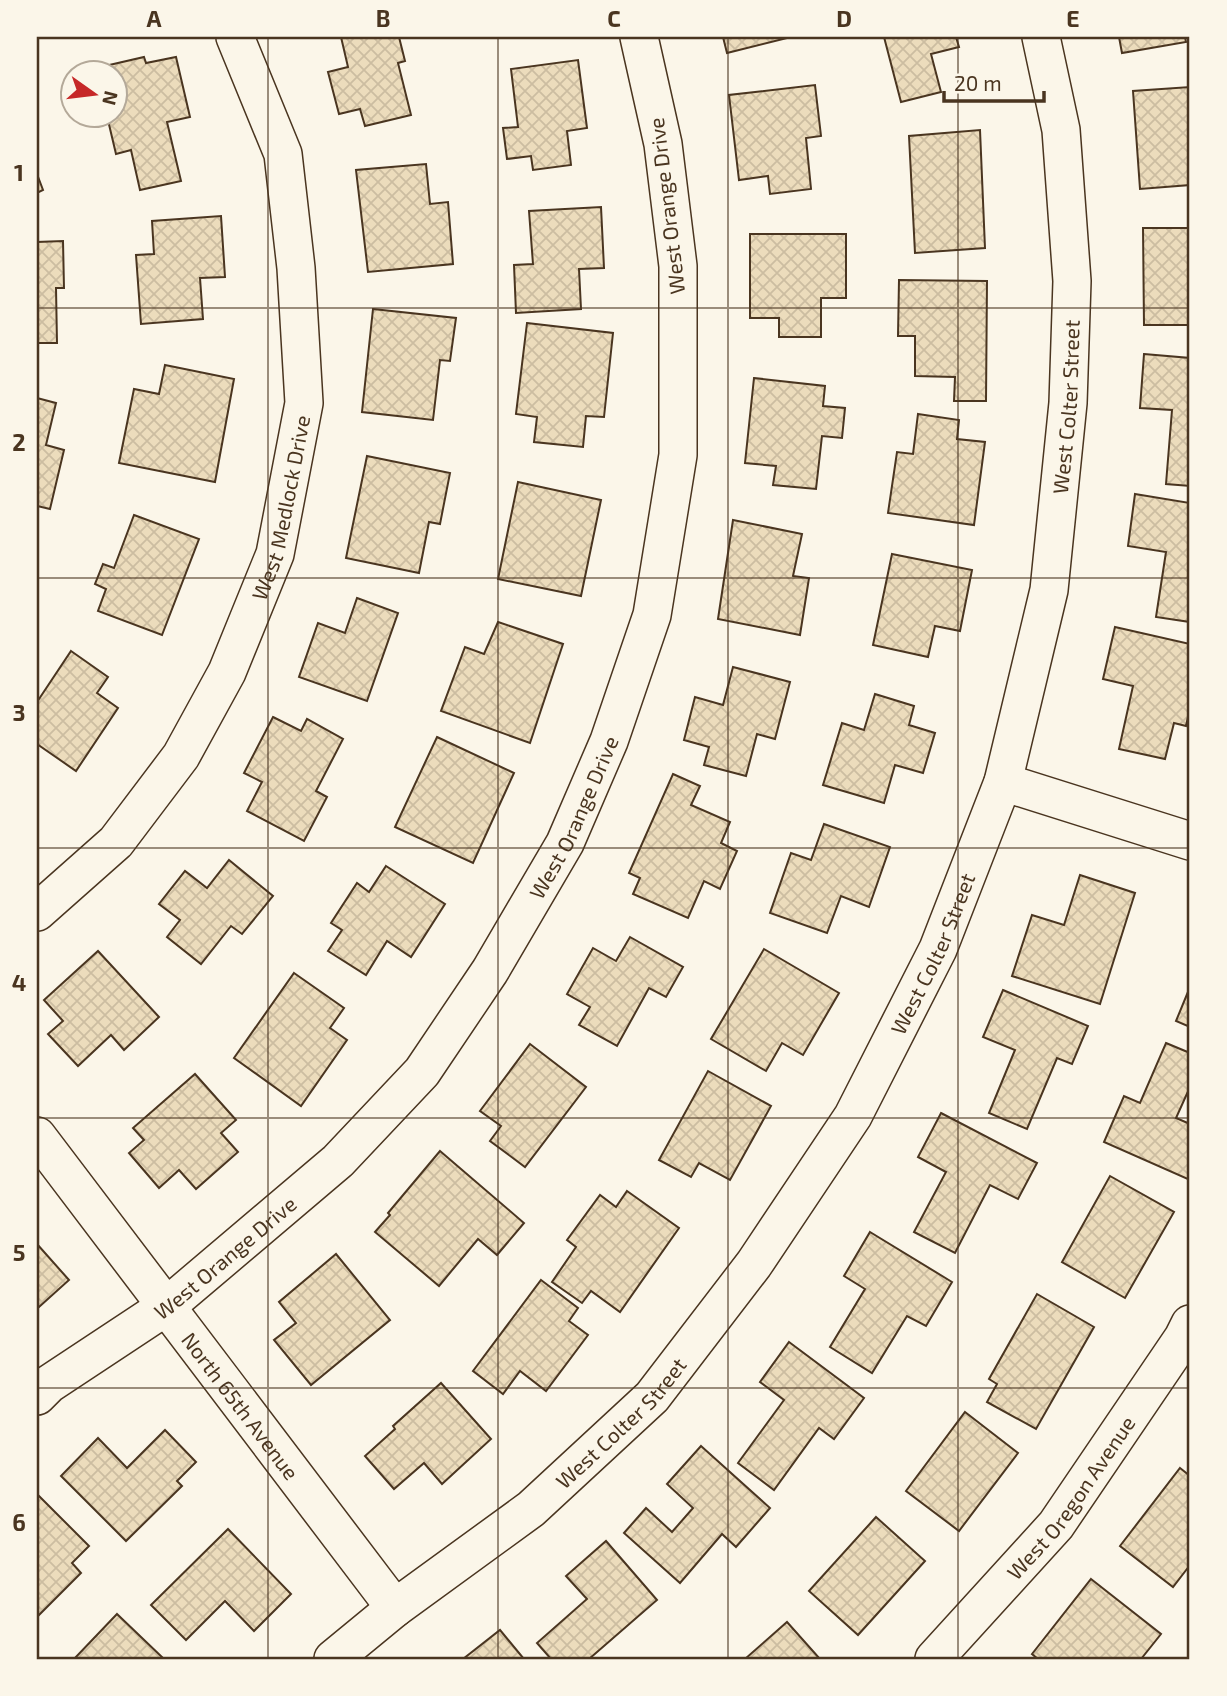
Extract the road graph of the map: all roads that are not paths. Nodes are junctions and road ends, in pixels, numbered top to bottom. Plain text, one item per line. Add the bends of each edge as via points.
1 (236, 37) edge
2 (639, 37) edge
3 (1041, 37) edge
4 (1003, 782) junction
5 (1190, 841) edge
6 (37, 912) edge
7 (37, 1136) edge
8 (167, 1306) junction
9 (1190, 1324) edge
10 (37, 1396) edge
11 (396, 1608) junction
12 (333, 1659) edge
13 (934, 1659) edge

1 - 6 street, West Medlock Drive via 283,155 296,268 304,403 275,554 227,672 181,756 116,842
2 - 8 street, West Orange Drive via 663,144 678,266 678,455 652,615 609,741 565,843 490,971 422,1072 338,1161
3 - 4 street, West Colter Street via 1062,144 1072,281 1068,404 1049,590
4 - 5 street
4 - 11 street, West Colter Street via 938,949 853,1116 754,1264 652,1397 531,1509
7 - 8 street, North 65th Avenue
8 - 10 street, West Orange Drive
8 - 11 street, North 65th Avenue
9 - 13 street, West Oregon Avenue via 1056,1525
11 - 12 street, West Colter Street

